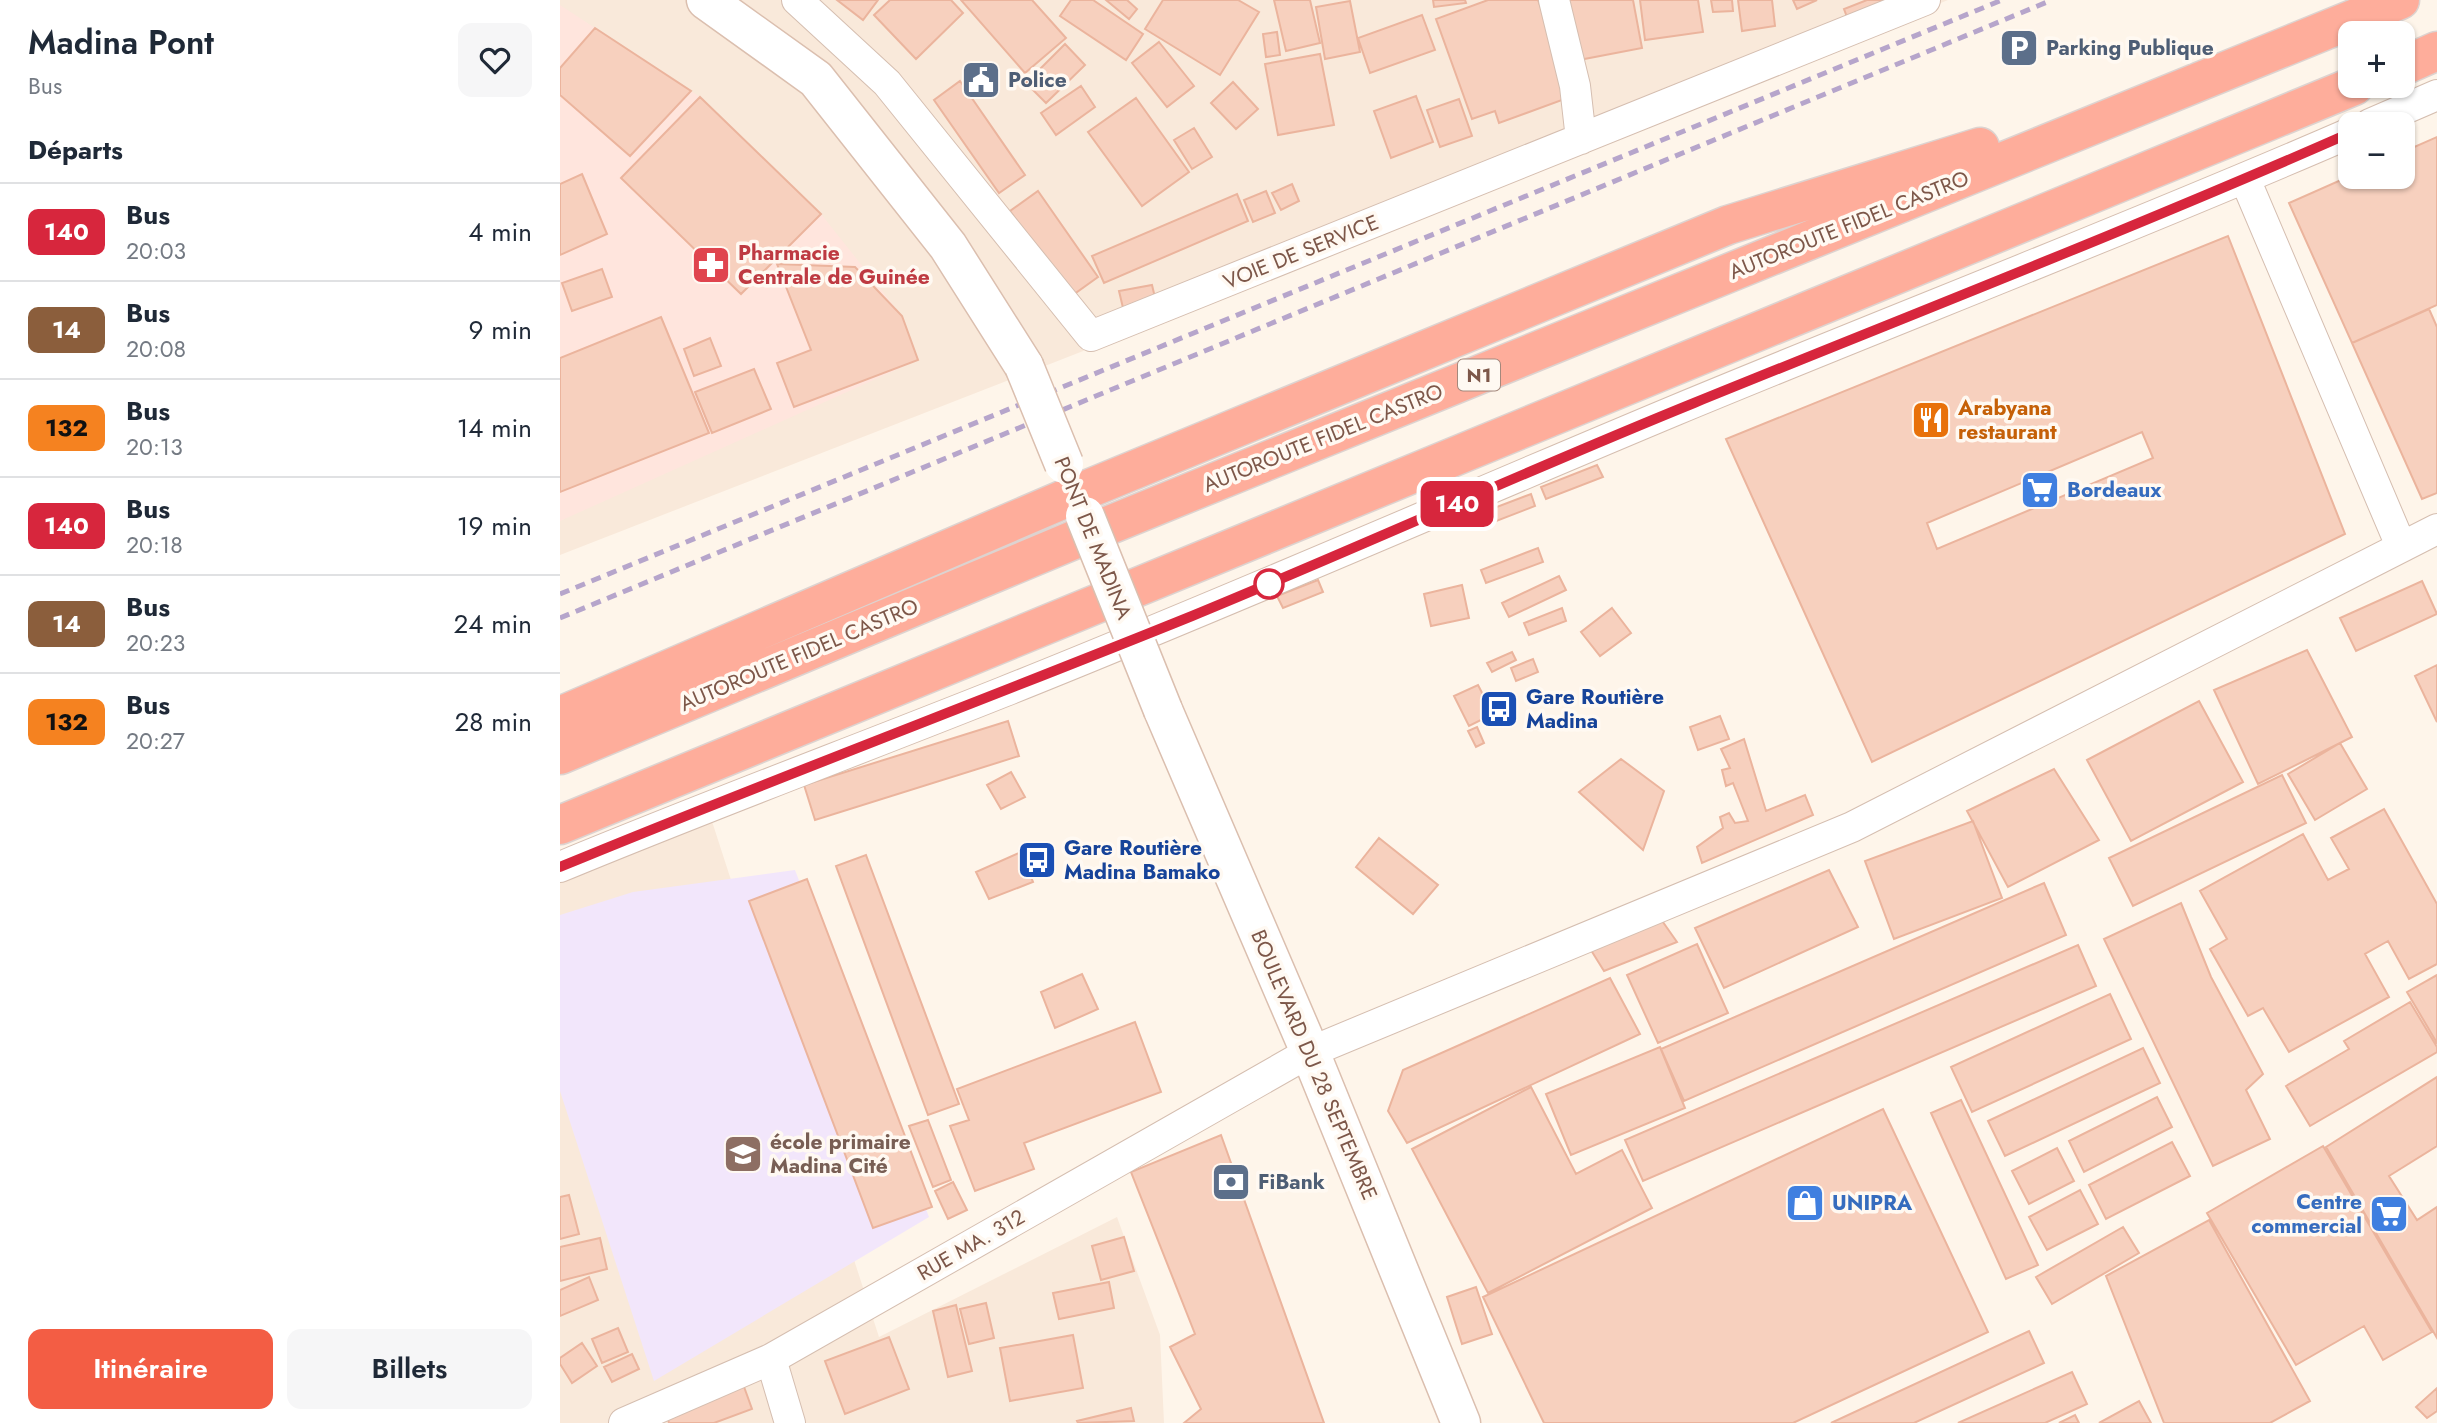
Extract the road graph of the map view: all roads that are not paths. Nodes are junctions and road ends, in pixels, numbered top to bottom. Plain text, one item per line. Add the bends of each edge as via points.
1 (706, 0) edge
2 (797, 0) edge
3 (1554, 0) edge
4 (1926, 0) edge
5 (2400, 0) edge
6 (2437, 51) edge
7 (2415, 61) edge
8 (2228, 71) junction
9 (2338, 93) edge
10 (2437, 95) edge
11 (2398, 112) edge
12 (2338, 138) edge
13 (1581, 139) junction
14 (2245, 179) junction
15 (1075, 491) junction
16 (2437, 529) edge
17 (2401, 546) junction
18 (1163, 710) joint
19 (560, 716) edge
20 (560, 755) edge
21 (560, 825) edge
22 (560, 867) edge
23 (1310, 1052) junction
24 (771, 1359) junction
25 (624, 1423) edge
26 (790, 1423) edge
27 (1461, 1423) edge

1 - 15 main road, PONT DE MADINA, bridge via 816,79 948,246 1024,366
2 - 13 street, VOIE DE SERVICE via 887,83 1091,336
3 - 13 street via 1575,86
4 - 13 street, VOIE DE SERVICE
5 - 8 highway, AUTOROUTE FIDEL CASTRO / N1
6 - 7 highway
8 - 15 highway via 1728,225
8 - 20 highway, AUTOROUTE FIDEL CASTRO / N1 via 1120,521
9 - 21 highway
10 - 11 street
12 - 14 street
14 - 17 street
14 - 22 street via 1675,411 1211,608
15 - 18 main road, PONT DE MADINA, bridge
15 - 19 highway
16 - 17 street, RUE MA. 312
17 - 23 street, RUE MA. 312 via 1852,827
18 - 23 main road, BOULEVARD DU 28 SEPTEMBRE
23 - 24 street, RUE MA. 312
23 - 27 main road, BOULEVARD DU 28 SEPTEMBRE
24 - 25 street, RUE MA. 312
24 - 26 street

